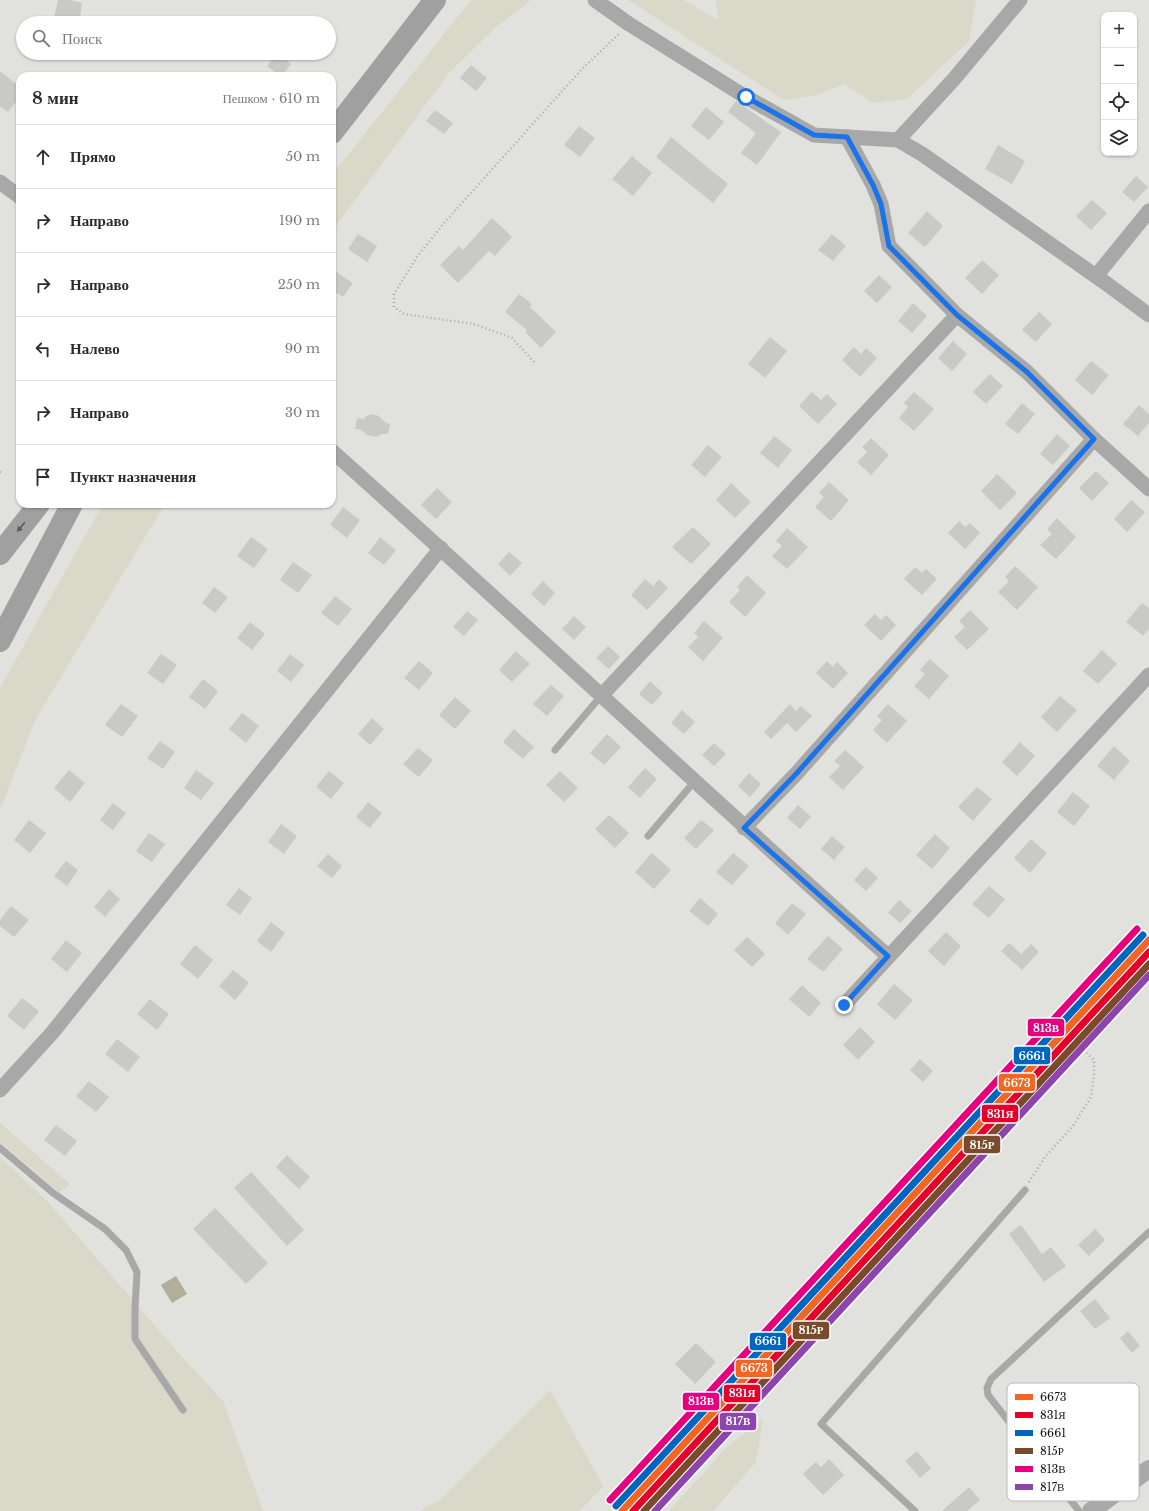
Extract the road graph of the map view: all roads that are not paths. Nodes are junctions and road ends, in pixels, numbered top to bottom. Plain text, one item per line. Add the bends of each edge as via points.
1 (435, 0) edge
2 (595, 0) edge
3 (1020, 0) edge
4 (336, 128) edge
5 (847, 137) junction
6 (898, 140) junction
7 (0, 182) edge
8 (16, 194) edge
9 (1149, 211) edge
10 (1096, 276) junction
11 (957, 315) junction
12 (1149, 315) edge
13 (1094, 439) junction
14 (336, 455) edge
15 (1149, 489) edge
16 (36, 508) edge
17 (70, 508) edge
18 (441, 548) junction
19 (0, 554) edge
20 (0, 641) edge
21 (1149, 674) edge
22 (602, 696) junction
23 (555, 750) dead end
24 (694, 782) junction
25 (744, 828) junction
26 (648, 836) dead end
27 (888, 956) junction
28 (844, 1005) dead end
29 (0, 1090) edge
30 (0, 1148) edge
31 (1025, 1190) road end
32 (1149, 1232) edge
33 (182, 1410) dead end
34 (1007, 1419) edge
35 (1149, 1469) edge
36 (1139, 1476) edge
37 (1071, 1501) edge
38 (1105, 1501) edge
39 (915, 1511) edge
40 (1079, 1511) edge
41 (1091, 1511) edge

1 - 4 main road
2 - 5 street via 746,97 814,135
3 - 6 street via 954,79
5 - 6 street
5 - 11 street via 881,204 889,246
6 - 10 street via 922,154
7 - 8 street
9 - 10 street
10 - 12 street
11 - 13 street via 1027,372
11 - 22 street
13 - 15 street
13 - 25 street via 796,774
14 - 18 street
16 -> 19 main road
17 - 20 main road
18 - 22 street
18 - 29 street via 52,1033
21 - 27 street
22 - 23 lane
22 - 24 street
24 - 25 street
24 - 26 lane
25 - 27 street
27 - 28 street
30 - 33 lane via 53,1193 106,1229 126,1250 137,1272 136,1339
31 - 39 lane via 820,1424
32 - 34 lane via 991,1378 987,1388 988,1395
35 - 36 street
37 - 40 lane
38 - 41 street

